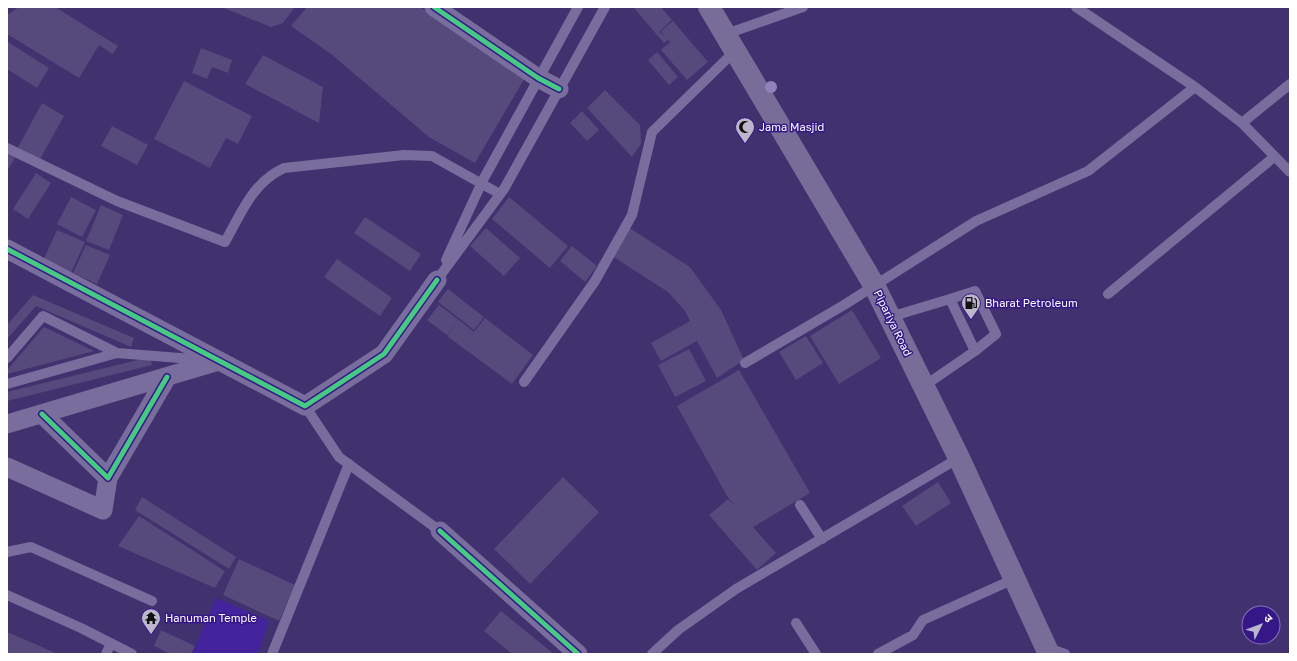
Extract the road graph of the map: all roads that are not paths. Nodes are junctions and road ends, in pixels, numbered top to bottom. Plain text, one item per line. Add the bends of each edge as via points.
1 (434, 7) edge
2 (578, 7) edge
3 (605, 7) edge
4 (709, 7) edge
5 (803, 7) edge
6 (1076, 7) edge
7 (731, 42) junction
8 (538, 78) junction
9 (1290, 84) edge
10 (1195, 87) junction
11 (559, 89) junction
12 (1242, 123) junction
13 (7, 148) edge
14 (1274, 157) junction
15 (1290, 172) edge
16 (481, 183) junction
17 (500, 194) junction
18 (7, 249) edge
19 (437, 280) junction
20 (874, 285) junction
21 (1108, 294) dead end
22 (950, 299) junction
23 (890, 317) junction
24 (975, 351) junction
25 (117, 353) junction
26 (7, 358) edge
27 (219, 361) junction
28 (745, 363) dead end
29 (167, 377) junction
30 (524, 382) dead end
31 (7, 384) edge
32 (924, 386) junction
33 (305, 406) junction
34 (42, 414) junction
35 (7, 424) edge
36 (959, 458) junction
37 (349, 464) junction
38 (7, 467) edge
39 (108, 478) junction
40 (800, 505) dead end
41 (440, 530) joint
42 (822, 539) junction
43 (7, 552) edge
44 (1014, 579) junction
45 (7, 595) edge
46 (152, 601) dead end
47 (796, 623) dead end
48 (111, 643) junction
49 (1047, 653) edge
50 (106, 654) edge
51 (132, 654) edge
52 (272, 654) edge
53 (578, 654) edge
54 (652, 654) edge
55 (816, 654) edge
56 (878, 654) edge

1 - 8 street
2 - 8 lane
3 - 11 lane
4 - 7 main road, Pipariya Road
5 - 7 lane
6 - 10 lane
7 - 20 main road, Pipariya Road
7 - 30 lane via 652,132 632,215 595,281
8 - 11 street
8 - 16 lane
9 - 12 lane
10 - 12 lane
10 - 20 lane via 1088,171 976,221
11 - 17 lane
12 - 14 lane
13 - 16 lane via 117,201 225,242 254,191 271,174 284,168 404,155 432,156
14 - 15 lane
14 - 21 lane
16 - 17 lane
16 - 19 lane
17 - 19 lane
18 - 27 street
19 - 33 street via 384,354
20 - 23 main road, Pipariya Road
20 - 28 lane
22 - 23 lane
22 - 24 lane
22 - 24 lane via 975,291 996,334
23 - 32 main road, Pipariya Road
24 - 32 lane
25 - 26 lane via 43,316
25 - 27 lane
25 - 31 lane
27 - 29 street
27 - 33 street
29 - 34 street
29 - 39 street
32 - 36 main road, Pipariya Road
33 - 37 lane via 339,457
34 - 35 street
34 - 39 street
36 - 42 lane
36 - 44 main road, Pipariya Road
37 - 41 lane
37 - 52 lane
38 - 39 street via 103,510
40 - 42 lane
41 - 53 street
42 - 54 lane via 736,589 678,630
43 - 46 lane via 31,547
44 - 49 main road, Pipariya Road
44 - 56 lane via 923,620 913,635
45 - 48 lane
47 - 55 lane
48 - 50 lane
48 - 51 lane

